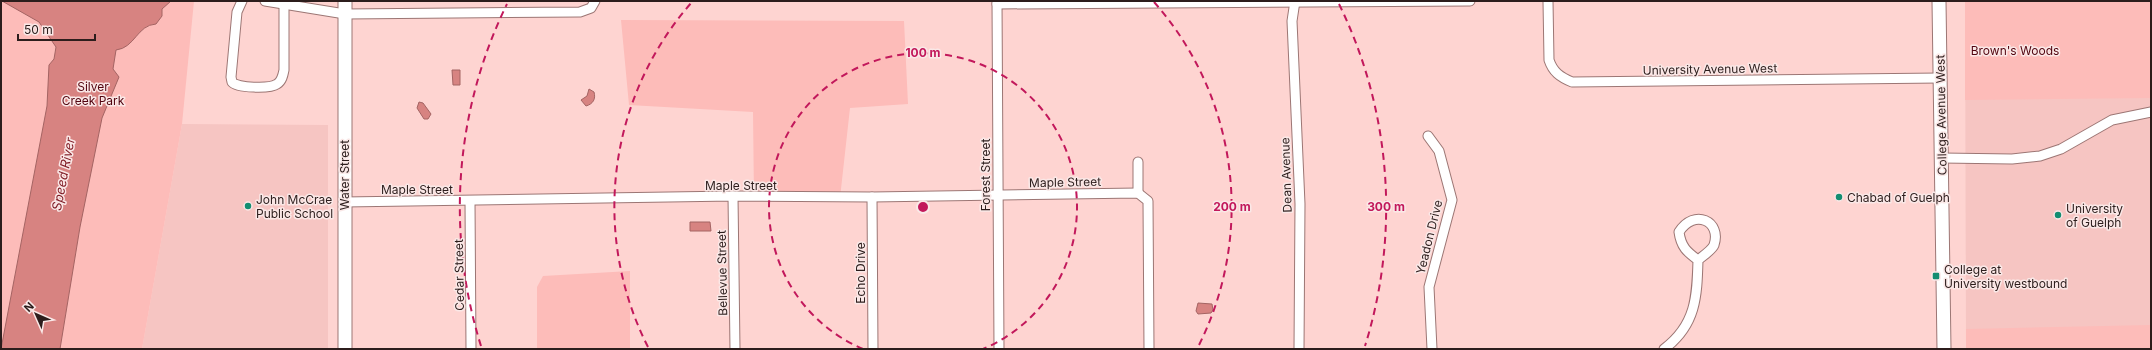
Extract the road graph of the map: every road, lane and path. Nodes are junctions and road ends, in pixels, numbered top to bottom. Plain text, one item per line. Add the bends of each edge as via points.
1 (242, 1) edge
2 (265, 1) edge
3 (595, 1) edge
4 (1470, 1) edge
5 (1548, 1) edge
6 (1939, 1) edge
7 (1294, 2) edge
8 (997, 3) edge
9 (284, 4) junction
10 (345, 7) edge
11 (1940, 78) junction
12 (2151, 112) edge
13 (1428, 136) dead end
14 (1942, 158) junction
15 (1138, 162) dead end
16 (1138, 193) junction
17 (997, 195) junction
18 (733, 196) junction
19 (872, 197) junction
20 (470, 201) junction
21 (344, 202) junction
22 (1698, 260) junction
23 (345, 349) edge
24 (471, 349) edge
25 (735, 349) edge
26 (873, 349) edge
27 (999, 349) edge
28 (1149, 349) edge
29 (1299, 349) edge
30 (1432, 349) edge
31 (1664, 349) edge
32 (1944, 349) edge

1 - 9 street via 237,12 231,77 232,82 239,87 270,86 281,80 284,70
2 - 9 street
3 - 10 street via 591,8 580,12
4 - 7 street
5 - 11 street, University Avenue West via 1549,60 1560,78 1572,82
6 - 11 main road, College Avenue West
7 - 8 street
7 - 29 street, Dean Avenue via 1293,47 1300,204
8 - 17 street, Forest Street
9 - 10 street
10 - 21 main road, Water Street
11 - 14 main road, College Avenue West
12 - 14 street via 2108,122 2060,149 2040,156 2012,159
13 - 30 street, Yeadon Drive via 1439,151 1452,200 1429,287
14 - 32 main road, College Avenue West
15 - 16 street
16 - 17 street, Maple Street
16 - 28 street via 1148,201
17 - 19 street, Maple Street
17 - 27 street, Forest Street
18 - 19 street, Maple Street
18 - 20 street, Maple Street
18 - 25 street, Bellevue Street
19 - 26 street, Echo Drive
20 - 21 street, Maple Street
20 - 24 street, Cedar Street
21 - 23 main road, Water Street
22 - 22 street via 1713,246 1715,236 1708,222 1700,219 1684,224 1679,232 1680,243 1685,251
22 - 31 street via 1694,309 1685,328 1675,341

